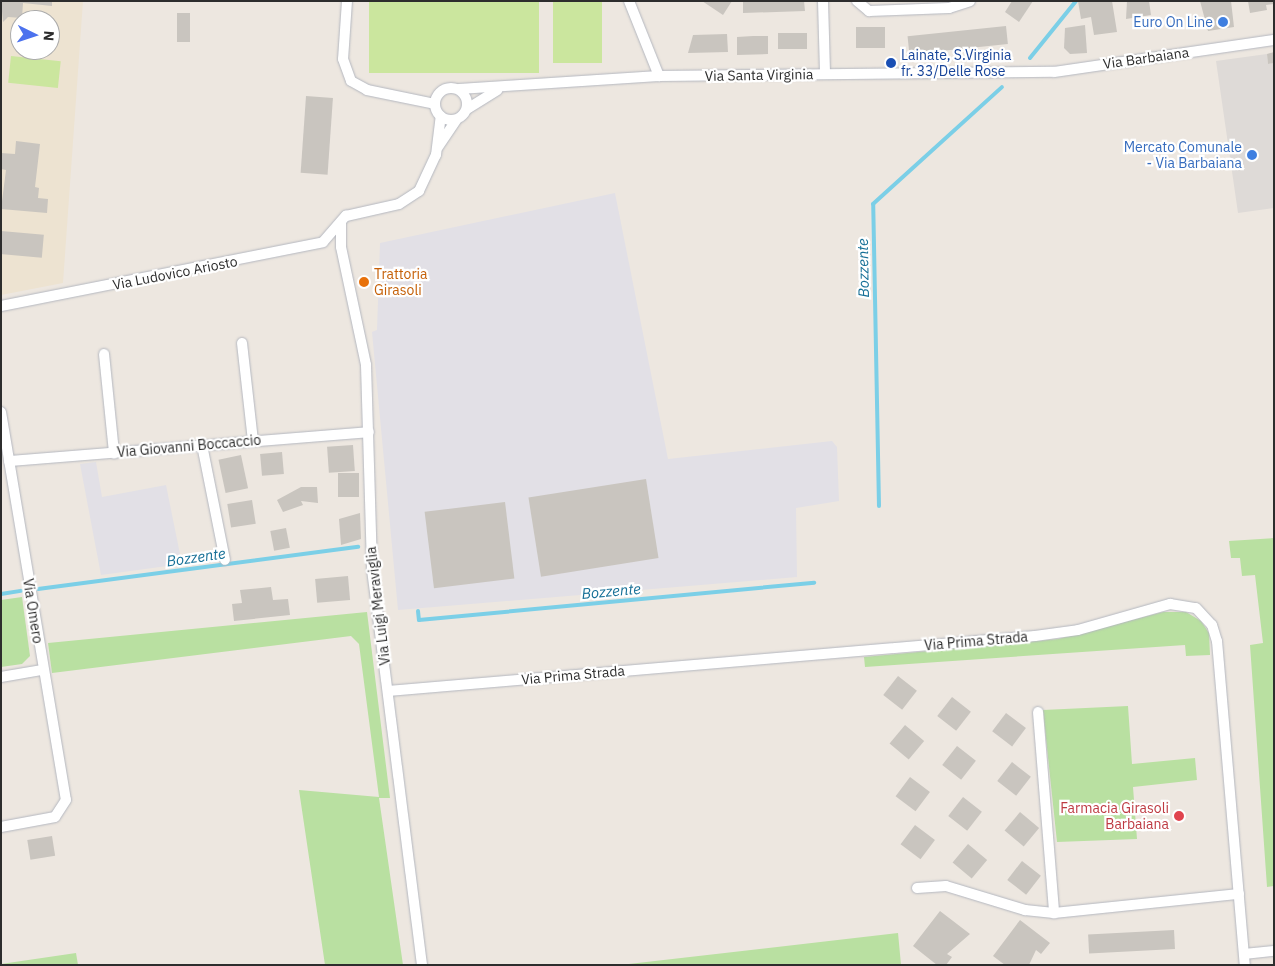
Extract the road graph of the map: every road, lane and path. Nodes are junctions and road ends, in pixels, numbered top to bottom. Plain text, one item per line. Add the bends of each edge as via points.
1 (346, 1) edge
2 (629, 1) edge
3 (823, 1) edge
4 (857, 1) edge
5 (970, 1) edge
6 (1274, 40) edge
7 (1018, 72) joint
8 (825, 74) junction
9 (659, 76) junction
10 (500, 88) junction
11 (459, 89) junction
12 (435, 104) junction
13 (467, 109) junction
14 (441, 116) junction
15 (456, 120) junction
16 (438, 147) junction
17 (341, 223) junction
18 (323, 242) junction
19 (342, 247) junction
20 (1, 306) edge
21 (242, 343) dead end
22 (104, 354) dead end
23 (1, 412) edge
24 (369, 432) junction
25 (254, 441) junction
26 (202, 445) junction
27 (114, 452) junction
28 (9, 461) junction
29 (226, 560) dead end
30 (42, 670) junction
31 (1, 678) edge
32 (388, 690) junction
33 (1038, 712) dead end
34 (1, 827) edge
35 (917, 888) dead end
36 (1239, 894) junction
37 (1054, 913) junction
38 (1274, 951) edge
39 (1244, 959) edge
40 (422, 965) edge

1 - 12 street via 343,59 352,81 367,90
2 - 9 street
3 - 8 street
4 - 5 street via 869,11 949,8
6 - 7 street, Via Barbaiana via 1054,72
7 - 8 street, Via Santa Virginia
8 - 9 street, Via Santa Virginia
9 - 10 street, Via Santa Virginia
10 - 11 street, Via Santa Virginia
10 - 13 street, Via Santa Virginia
11 - 12 street via 443,90
11 - 13 street via 466,98
12 - 14 street
13 - 15 street
14 - 15 street
14 - 16 street
15 - 16 street
16 - 17 street via 427,180 410,198 352,214
17 - 18 street
17 - 19 street, Via Luigi Meraviglia
18 - 19 street
18 - 20 street, Via Ludovico Ariosto
19 - 24 street, Via Luigi Meraviglia via 362,347
21 - 25 street
22 - 27 street
23 - 28 street, Via Omero
24 - 25 street, Via Giovanni Boccaccio
24 - 32 street, Via Luigi Meraviglia via 372,569
25 - 26 street, Via Giovanni Boccaccio
26 - 27 street, Via Giovanni Boccaccio
26 - 29 street
27 - 28 street, Via Giovanni Boccaccio
28 - 30 street, Via Omero
30 - 31 street
30 - 34 street, Via Omero via 65,794 63,810 49,819
32 - 36 street, Via Prima Strada via 1035,636 1183,604 1206,616 1217,641
32 - 40 street, Via Luigi Meraviglia
33 - 37 street
35 - 37 street via 946,886 1025,910
36 - 37 street
36 - 39 street, Via Prima Strada
38 - 39 street

